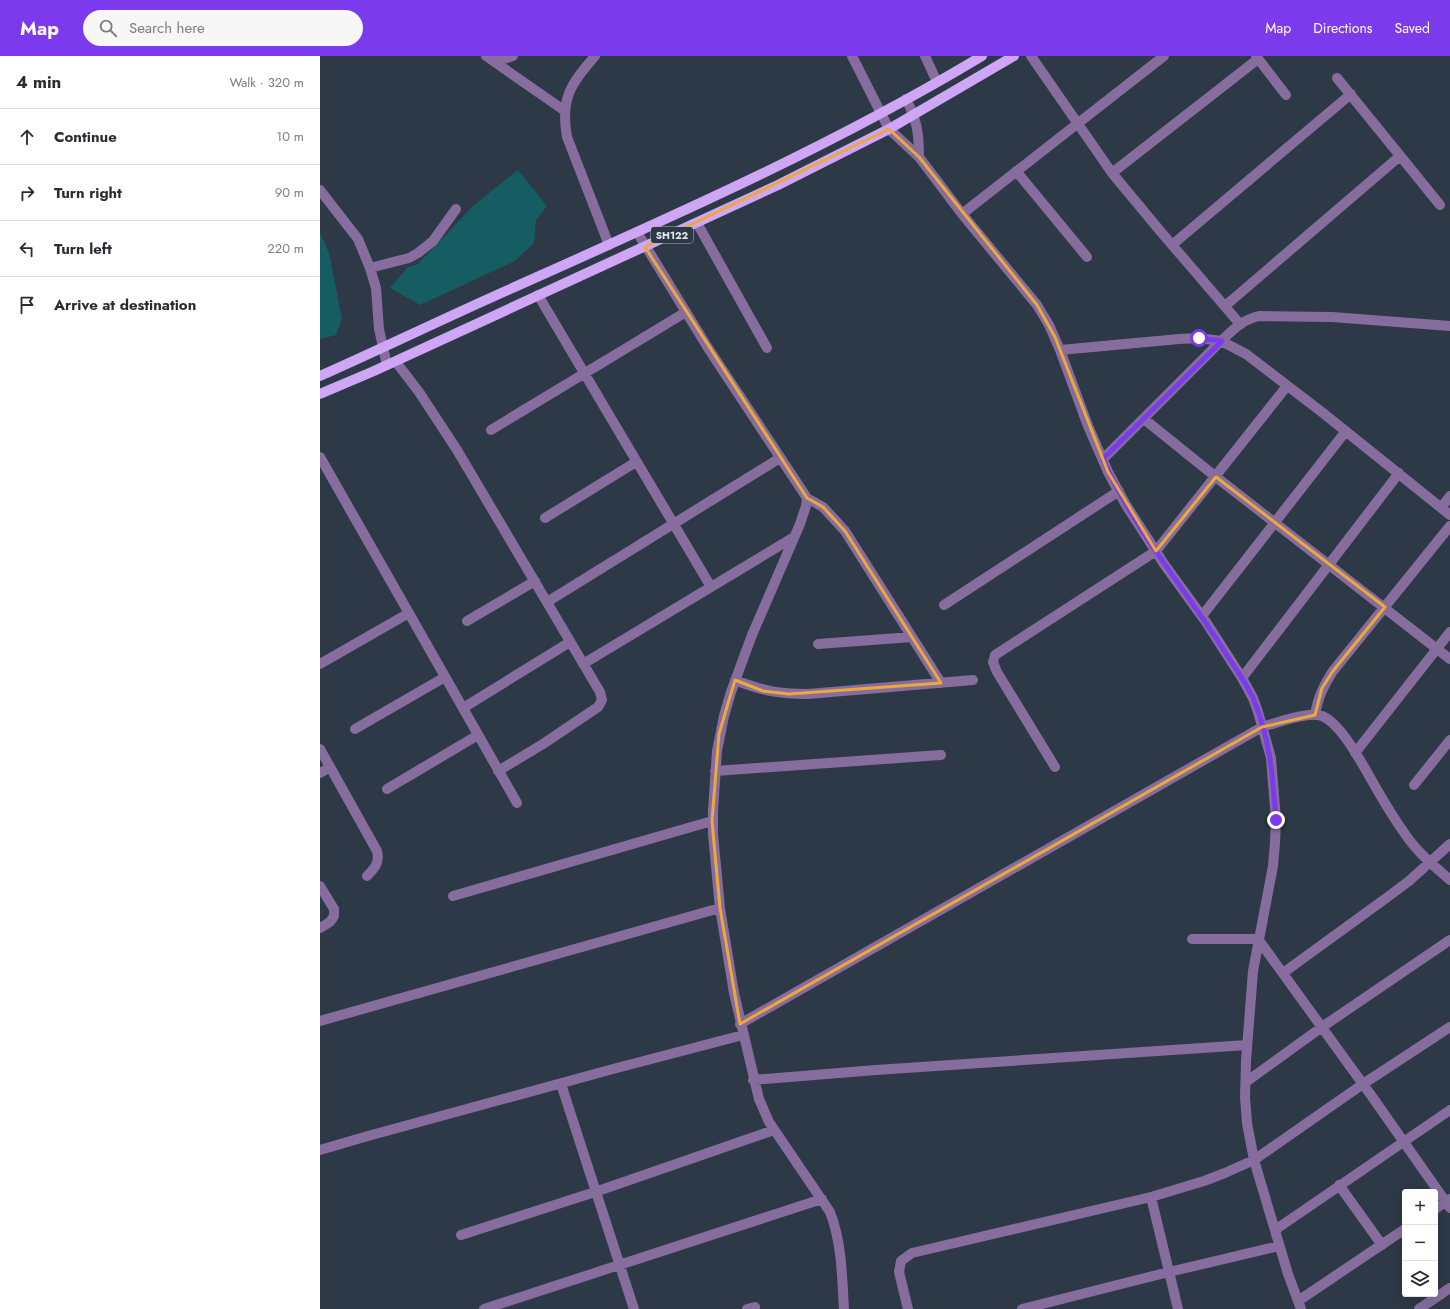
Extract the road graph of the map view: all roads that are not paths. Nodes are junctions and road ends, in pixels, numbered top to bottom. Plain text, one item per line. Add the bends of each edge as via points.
1 (513, 56) edge
2 (595, 56) edge
3 (852, 56) edge
4 (925, 56) edge
5 (982, 56) edge
6 (1014, 56) edge
7 (1031, 56) edge
8 (1164, 56) edge
9 (1257, 57) edge
10 (491, 59) edge
11 (1337, 78) dead end
12 (937, 82) junction
13 (1351, 94) junction
14 (1286, 95) dead end
15 (906, 99) junction
16 (565, 111) junction
17 (880, 113) junction
18 (914, 115) junction
19 (1077, 123) junction
20 (889, 129) junction
21 (1400, 156) junction
22 (919, 157) junction
23 (1016, 171) junction
24 (1112, 172) junction
25 (320, 190) edge
26 (1440, 205) dead end
27 (456, 209) dead end
28 (962, 214) junction
29 (697, 223) junction
30 (637, 232) junction
31 (608, 245) junction
32 (1172, 245) junction
33 (645, 247) junction
34 (1087, 257) dead end
35 (370, 268) junction
36 (538, 295) junction
37 (1225, 306) junction
38 (686, 312) junction
39 (1240, 324) junction
40 (1450, 326) edge
41 (1222, 341) junction
42 (382, 348) junction
43 (766, 348) dead end
44 (1060, 350) junction
45 (391, 364) junction
46 (584, 373) junction
47 (320, 376) edge
48 (1287, 386) junction
49 (320, 394) edge
50 (1144, 419) junction
51 (490, 430) dead end
52 (1346, 431) junction
53 (320, 457) edge
54 (780, 458) junction
55 (1103, 459) junction
56 (636, 462) junction
57 (1398, 473) junction
58 (1216, 477) junction
59 (1119, 491) junction
60 (1450, 496) edge
61 (806, 498) junction
62 (1441, 508) junction
63 (1450, 515) edge
64 (546, 518) dead end
65 (1276, 522) junction
66 (674, 526) junction
67 (1450, 526) edge
68 (794, 537) junction
69 (1156, 551) junction
70 (1329, 564) junction
71 (535, 581) junction
72 (711, 587) junction
73 (547, 602) junction
74 (944, 605) dead end
75 (1384, 607) junction
76 (409, 613) junction
77 (1202, 616) junction
78 (467, 622) dead end
79 (1450, 632) edge
80 (912, 637) junction
81 (570, 642) junction
82 (818, 644) dead end
83 (1437, 648) junction
84 (1450, 659) edge
85 (320, 664) edge
86 (583, 664) junction
87 (445, 677) junction
88 (1242, 678) junction
89 (735, 680) junction
90 (973, 680) dead end
91 (941, 683) junction
92 (463, 708) junction
93 (1316, 715) junction
94 (1262, 727) junction
95 (355, 729) dead end
96 (478, 735) junction
97 (1450, 740) edge
98 (320, 749) edge
99 (1356, 753) junction
100 (941, 755) dead end
101 (330, 767) junction
102 (1055, 768) dead end
103 (498, 771) junction
104 (715, 771) junction
105 (320, 773) edge
106 (1414, 785) dead end
107 (387, 789) dead end
108 (517, 803) dead end
109 (712, 821) junction
110 (1450, 844) edge
111 (1430, 862) junction
112 (367, 876) dead end
113 (1450, 880) edge
114 (320, 886) edge
115 (452, 896) dead end
116 (720, 908) junction
117 (320, 928) edge
118 (1192, 939) dead end
119 (1258, 939) junction
120 (1450, 940) edge
121 (1283, 972) junction
122 (320, 1021) edge
123 (740, 1024) junction
124 (1322, 1027) junction
125 (1450, 1027) edge
126 (743, 1035) junction
127 (1247, 1045) junction
128 (753, 1080) junction
129 (1246, 1082) junction
130 (561, 1084) junction
131 (1363, 1084) junction
132 (1450, 1110) edge
133 (774, 1130) junction
134 (1403, 1141) junction
135 (320, 1150) edge
136 (1254, 1160) junction
137 (1339, 1185) junction
138 (595, 1192) junction
139 (1151, 1197) junction
140 (822, 1199) junction
141 (1449, 1203) edge
142 (1438, 1208) edge
143 (1275, 1230) junction
144 (1402, 1231) edge
145 (461, 1235) dead end
146 (1382, 1245) junction
147 (1280, 1246) junction
148 (620, 1265) junction
149 (1169, 1272) junction
150 (1450, 1288) edge
151 (1299, 1305) edge
152 (484, 1309) edge
153 (634, 1309) edge
154 (844, 1309) edge
155 (908, 1309) edge
156 (1022, 1309) edge
157 (1178, 1309) edge
158 (1419, 1309) edge

1 - 10 street
2 - 16 street via 573,84
3 - 17 street
4 - 12 street
5 - 12 main road, SH122
6 - 18 main road, SH122
7 - 19 street
8 - 19 street
9 - 14 street
9 - 24 street
10 - 16 street
11 - 13 street
12 - 15 main road, SH122
13 - 21 street
13 - 32 street
15 - 17 main road, SH122
15 - 18 street
16 - 31 street via 567,137
17 - 20 street
17 - 30 main road, SH122 via 794,159
18 - 20 main road, SH122
18 - 22 street
19 - 23 street
19 - 24 street
20 - 22 street
20 - 29 main road, SH122 via 778,186
21 - 26 street
21 - 37 street
22 - 28 street
23 - 28 street
23 - 34 street
24 - 32 street
25 - 35 street via 354,234
27 - 35 street via 433,241 418,253 409,258
28 - 44 street via 1037,305
29 - 33 main road, SH122
29 - 43 street
30 - 31 main road, SH122
30 - 33 street
31 - 42 main road, SH122
32 - 37 street
33 - 36 main road, SH122
33 - 38 street
35 - 42 street via 376,288
36 - 45 main road, SH122
36 - 46 street
37 - 39 street
38 - 46 street
38 - 54 street
39 - 40 street via 1249,318 1259,316 1293,316
39 - 41 street
41 - 44 street via 1199,338
41 - 48 street via 1246,354
41 - 50 street
42 - 45 street
42 - 47 main road, SH122
44 - 55 street
45 - 49 main road, SH122
45 - 71 street via 419,392 457,450
46 - 51 street
46 - 56 street
48 - 52 street
48 - 58 street
50 - 55 street
50 - 58 street
52 - 57 street
52 - 65 street
53 - 76 street
54 - 61 street
54 - 66 street
55 - 59 street
56 - 64 street
56 - 66 street
57 - 62 street
57 - 70 street
58 - 65 street
58 - 69 street
59 - 69 street
59 - 74 street
60 - 62 street
61 - 68 street via 806,506
61 - 80 street via 824,507 844,531
62 - 63 street
65 - 70 street
65 - 77 street
66 - 72 street
66 - 73 street
67 - 75 street
68 - 72 street
68 - 89 street
69 - 77 street
69 - 102 street via 995,655 993,662 997,672
70 - 75 street
70 - 88 street
71 - 73 street
71 - 78 street
72 - 86 street
73 - 81 street
75 - 83 street
75 - 93 street via 1322,688
76 - 85 street
76 - 87 street
77 - 88 street
79 - 83 street
80 - 82 street
80 - 91 street
81 - 86 street
81 - 92 street
83 - 84 street
83 - 99 street
86 - 103 street via 600,692 602,700 598,707
87 - 92 street
87 - 95 street
88 - 94 street via 1253,698
89 - 91 street via 763,691 789,694
89 - 104 street via 720,734
90 - 91 street
92 - 96 street
93 - 94 street via 1310,714
93 - 99 street via 1329,720
94 - 119 street via 1272,772 1276,820 1273,866
94 - 123 street
96 - 103 street
96 - 107 street
97 - 106 street
98 - 101 street
99 - 111 street via 1406,836
100 - 104 street
101 - 105 street
101 - 112 street via 377,851 378,862
103 - 108 street
104 - 109 street
109 - 115 street
109 - 116 street
110 - 111 street
111 - 113 street
111 - 121 street via 1389,896
114 - 117 street via 334,909 334,916
116 - 122 street
116 - 123 street
118 - 119 street
119 - 121 street
119 - 127 street
120 - 124 street
121 - 124 street
123 - 126 street
124 - 129 street
124 - 131 street
125 - 131 street
126 - 128 street
126 - 130 street
127 - 128 street
127 - 129 street
128 - 133 street via 764,1114
129 - 136 street via 1247,1123
130 - 135 street
130 - 138 street
131 - 134 street
131 - 136 street
132 - 134 street
133 - 138 street
133 - 140 street
134 - 137 street
134 - 141 street
136 - 139 street via 1204,1181
136 - 143 street
137 - 143 street
137 - 146 street
138 - 145 street
138 - 148 street
139 - 149 street
139 - 155 street via 912,1253 900,1261 899,1272
140 - 148 street
140 - 154 street via 835,1225 840,1246
141 - 142 street
143 - 147 street
144 - 146 street
146 - 151 street
147 - 149 street
147 - 151 street
148 - 152 street
148 - 153 street
149 - 156 street
149 - 157 street
150 - 158 street

